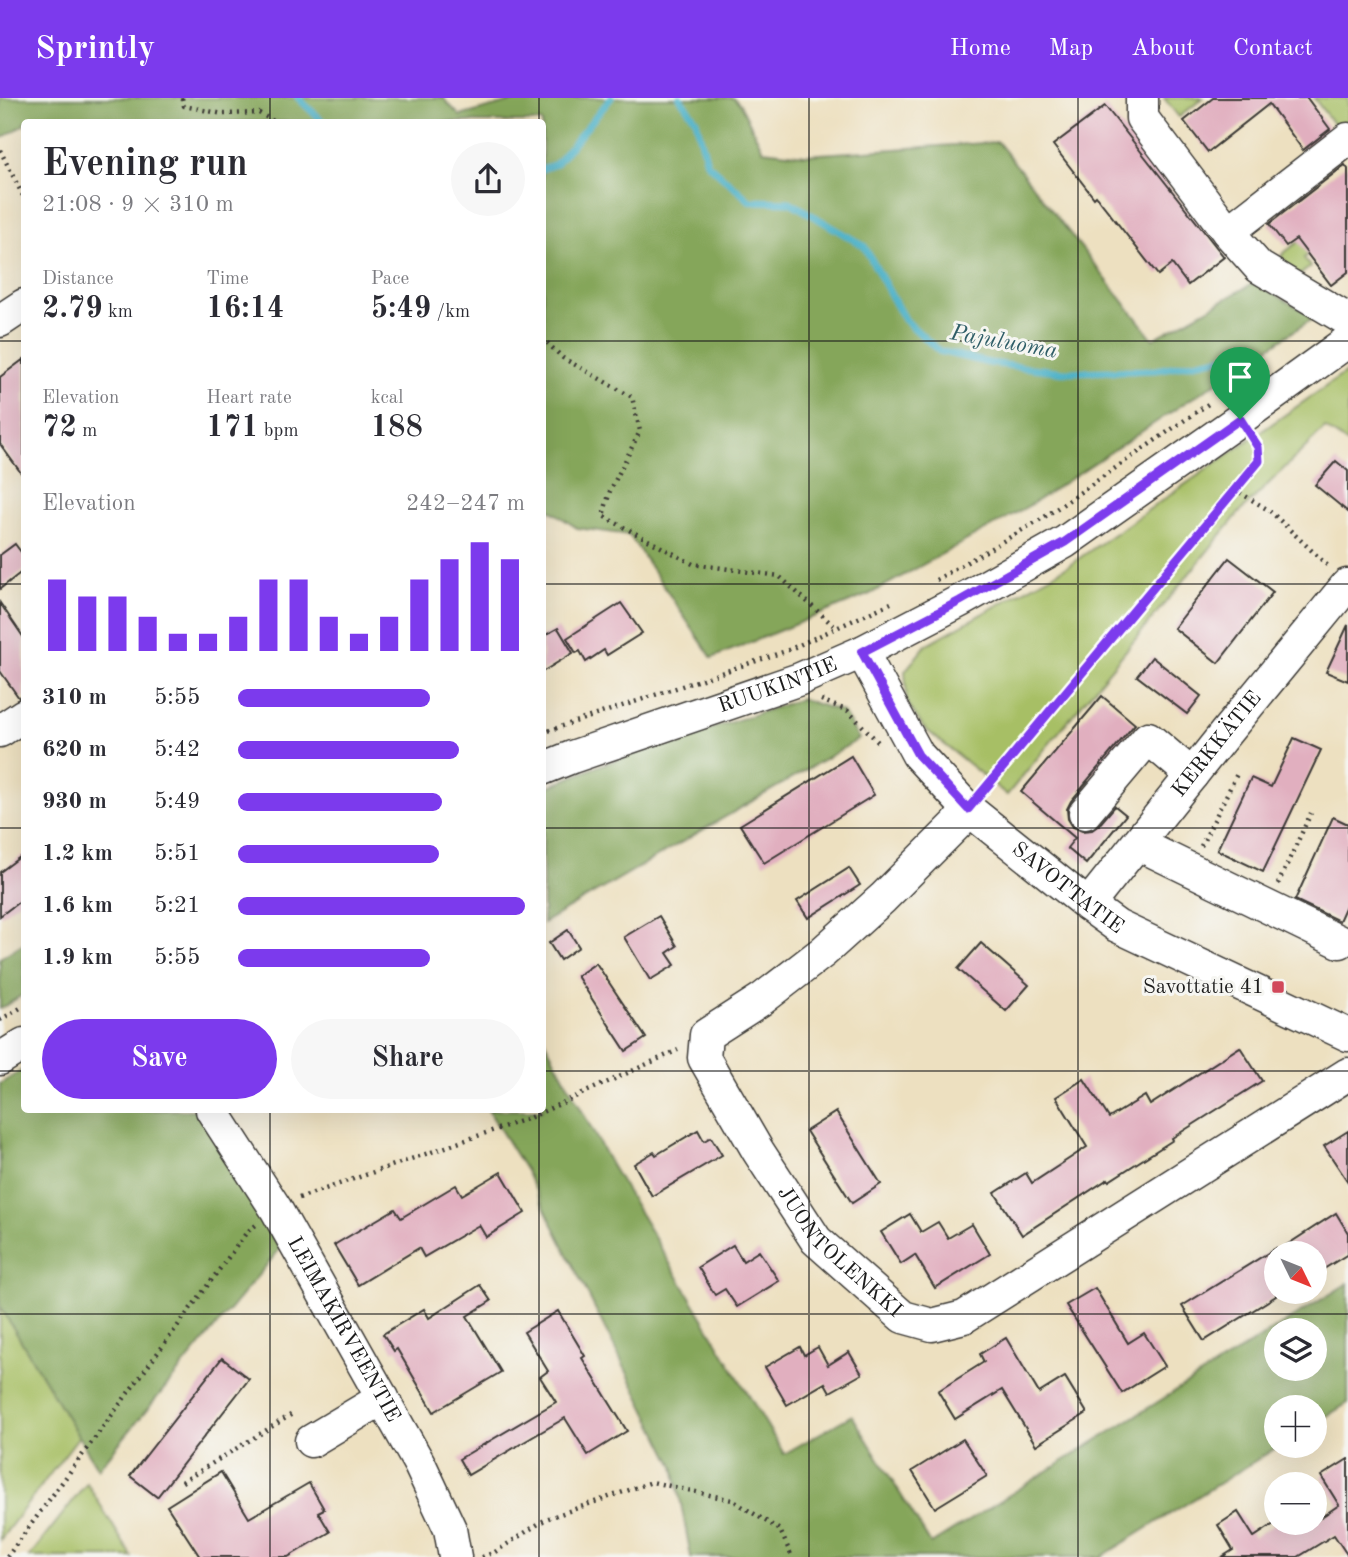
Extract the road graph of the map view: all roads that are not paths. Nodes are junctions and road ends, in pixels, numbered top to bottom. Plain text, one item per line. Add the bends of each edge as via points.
1 (1142, 98) edge
2 (1348, 139) edge
3 (1228, 232) junction
4 (21, 307) edge
5 (1348, 320) edge
6 (0, 321) edge
7 (1348, 341) edge
8 (1347, 585) edge
9 (862, 652) junction
10 (21, 717) edge
11 (0, 730) edge
12 (546, 767) edge
13 (1192, 775) junction
14 (968, 809) junction
15 (1085, 813) dead end
16 (1138, 844) junction
17 (1088, 905) junction
18 (1340, 942) dead end
19 (1348, 1035) edge
20 (21, 1046) edge
21 (0, 1059) edge
22 (1348, 1074) edge
23 (214, 1113) edge
24 (383, 1398) junction
25 (310, 1441) dead end
26 (455, 1557) edge

1 - 3 street via 1142,118
2 - 3 street
3 - 5 street via 1259,267
4 - 6 street
7 - 9 street, RUUKINTIE via 1229,408 1065,542
8 - 13 street, KERKKÄTIE
9 - 12 street, RUUKINTIE via 800,679
9 - 14 street, SAVOTTATIE via 918,755
10 - 11 street
13 - 15 street via 1148,738
13 - 16 street, KERKKÄTIE
14 - 17 street, SAVOTTATIE
14 - 22 street, JUONTOLENKKI via 883,898 823,952 706,1035 704,1058 816,1240 903,1317 932,1325 964,1317
16 - 17 street, KERKKÄTIE
16 - 18 street
17 - 19 street, SAVOTTATIE via 1118,926
20 - 21 street
23 - 24 street, LEIMAKIRVEENTIE via 276,1209
24 - 25 street
24 - 26 street, LEIMAKIRVEENTIE via 450,1529

